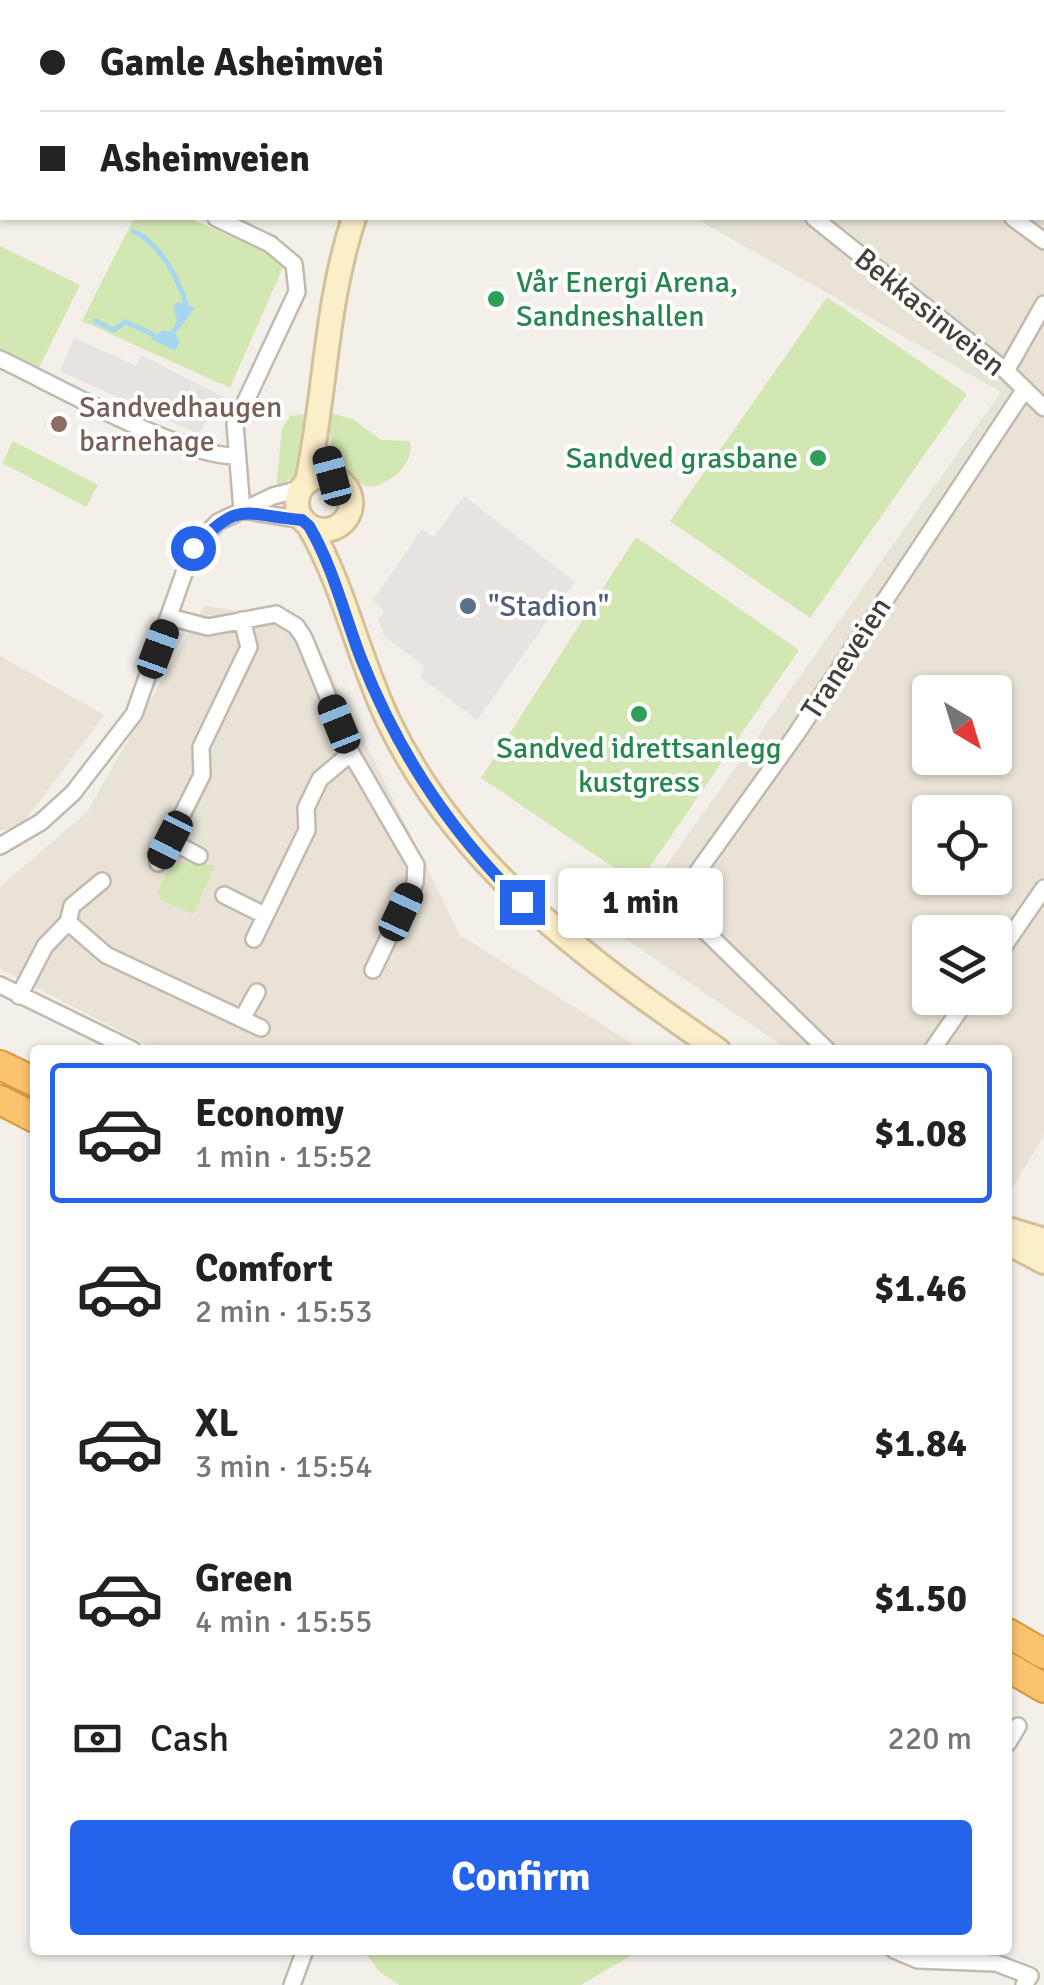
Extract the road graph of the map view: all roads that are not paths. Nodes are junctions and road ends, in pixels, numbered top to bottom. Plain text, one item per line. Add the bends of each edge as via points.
1 (224, 220) edge
2 (353, 220) edge
3 (817, 220) edge
4 (1016, 220) edge
5 (1044, 241) edge
6 (1044, 304) edge
7 (0, 358) edge
8 (1006, 371) junction
9 (1024, 392) junction
10 (1044, 408) edge
11 (319, 426) junction
12 (235, 456) junction
13 (332, 476) junction
14 (304, 485) junction
15 (242, 510) junction
16 (306, 523) junction
17 (341, 524) junction
18 (340, 590) junction
19 (170, 617) junction
20 (242, 620) junction
21 (351, 753) junction
22 (170, 840) junction
23 (0, 846) edge
24 (199, 856) dead end
25 (158, 863) dead end
26 (102, 881) dead end
27 (1044, 888) edge
28 (224, 895) dead end
29 (264, 916) junction
30 (68, 922) junction
31 (1012, 934) edge
32 (254, 939) dead end
33 (374, 970) dead end
34 (0, 985) edge
35 (257, 992) dead end
36 (18, 996) junction
37 (956, 1015) edge
38 (242, 1019) junction
39 (261, 1028) dead end
40 (122, 1045) edge
41 (711, 1045) edge
42 (822, 1045) edge
43 (935, 1045) edge
44 (0, 1065) edge
45 (30, 1080) edge
46 (0, 1100) edge
47 (30, 1115) edge
48 (1012, 1230) edge
49 (1044, 1240) edge
50 (1012, 1245) edge
51 (1044, 1262) edge
52 (1018, 1726) dead end
53 (1012, 1736) edge
54 (302, 1955) edge
55 (906, 1955) edge
56 (292, 1985) edge
57 (1024, 1985) edge

1 - 12 street via 294,264 297,292 235,424
2 - 11 main road via 328,315
3 - 8 street, Bekkasinveien
4 - 5 street
6 - 8 street
7 - 12 street via 180,443
8 - 9 street, Bekkasinveien
9 - 10 street, Bekkasinveien
9 - 42 street, Traneveien via 696,874 684,904
11 - 13 main road
11 - 14 main road
12 - 15 street
13 - 14 main road
13 - 17 main road via 350,494 350,512
14 - 15 street
14 - 16 main road via 297,507
15 - 16 street
15 - 19 street via 218,522 193,548
16 - 17 main road via 323,530
16 - 18 main road
17 - 18 main road
18 - 41 main road via 390,725 456,829 550,928
19 - 20 street via 208,627
19 - 23 street via 134,714 73,793
20 - 21 street via 276,614 296,626
20 - 22 street via 249,647 201,747 202,775
21 - 29 street via 320,780 306,808 307,830
21 - 33 street via 416,865 415,883
22 - 24 street
22 - 25 street
26 - 30 street via 72,906
27 - 31 street
28 - 29 street
29 - 32 street
30 - 36 street via 45,946
30 - 38 street via 106,955
34 - 36 street
35 - 38 street
36 - 40 street
37 - 43 street
38 - 39 street
44 - 45 highway
46 - 47 highway
48 - 49 main road
50 - 51 main road
52 - 53 street
54 - 56 street
55 - 57 street via 996,1963 1030,1976

